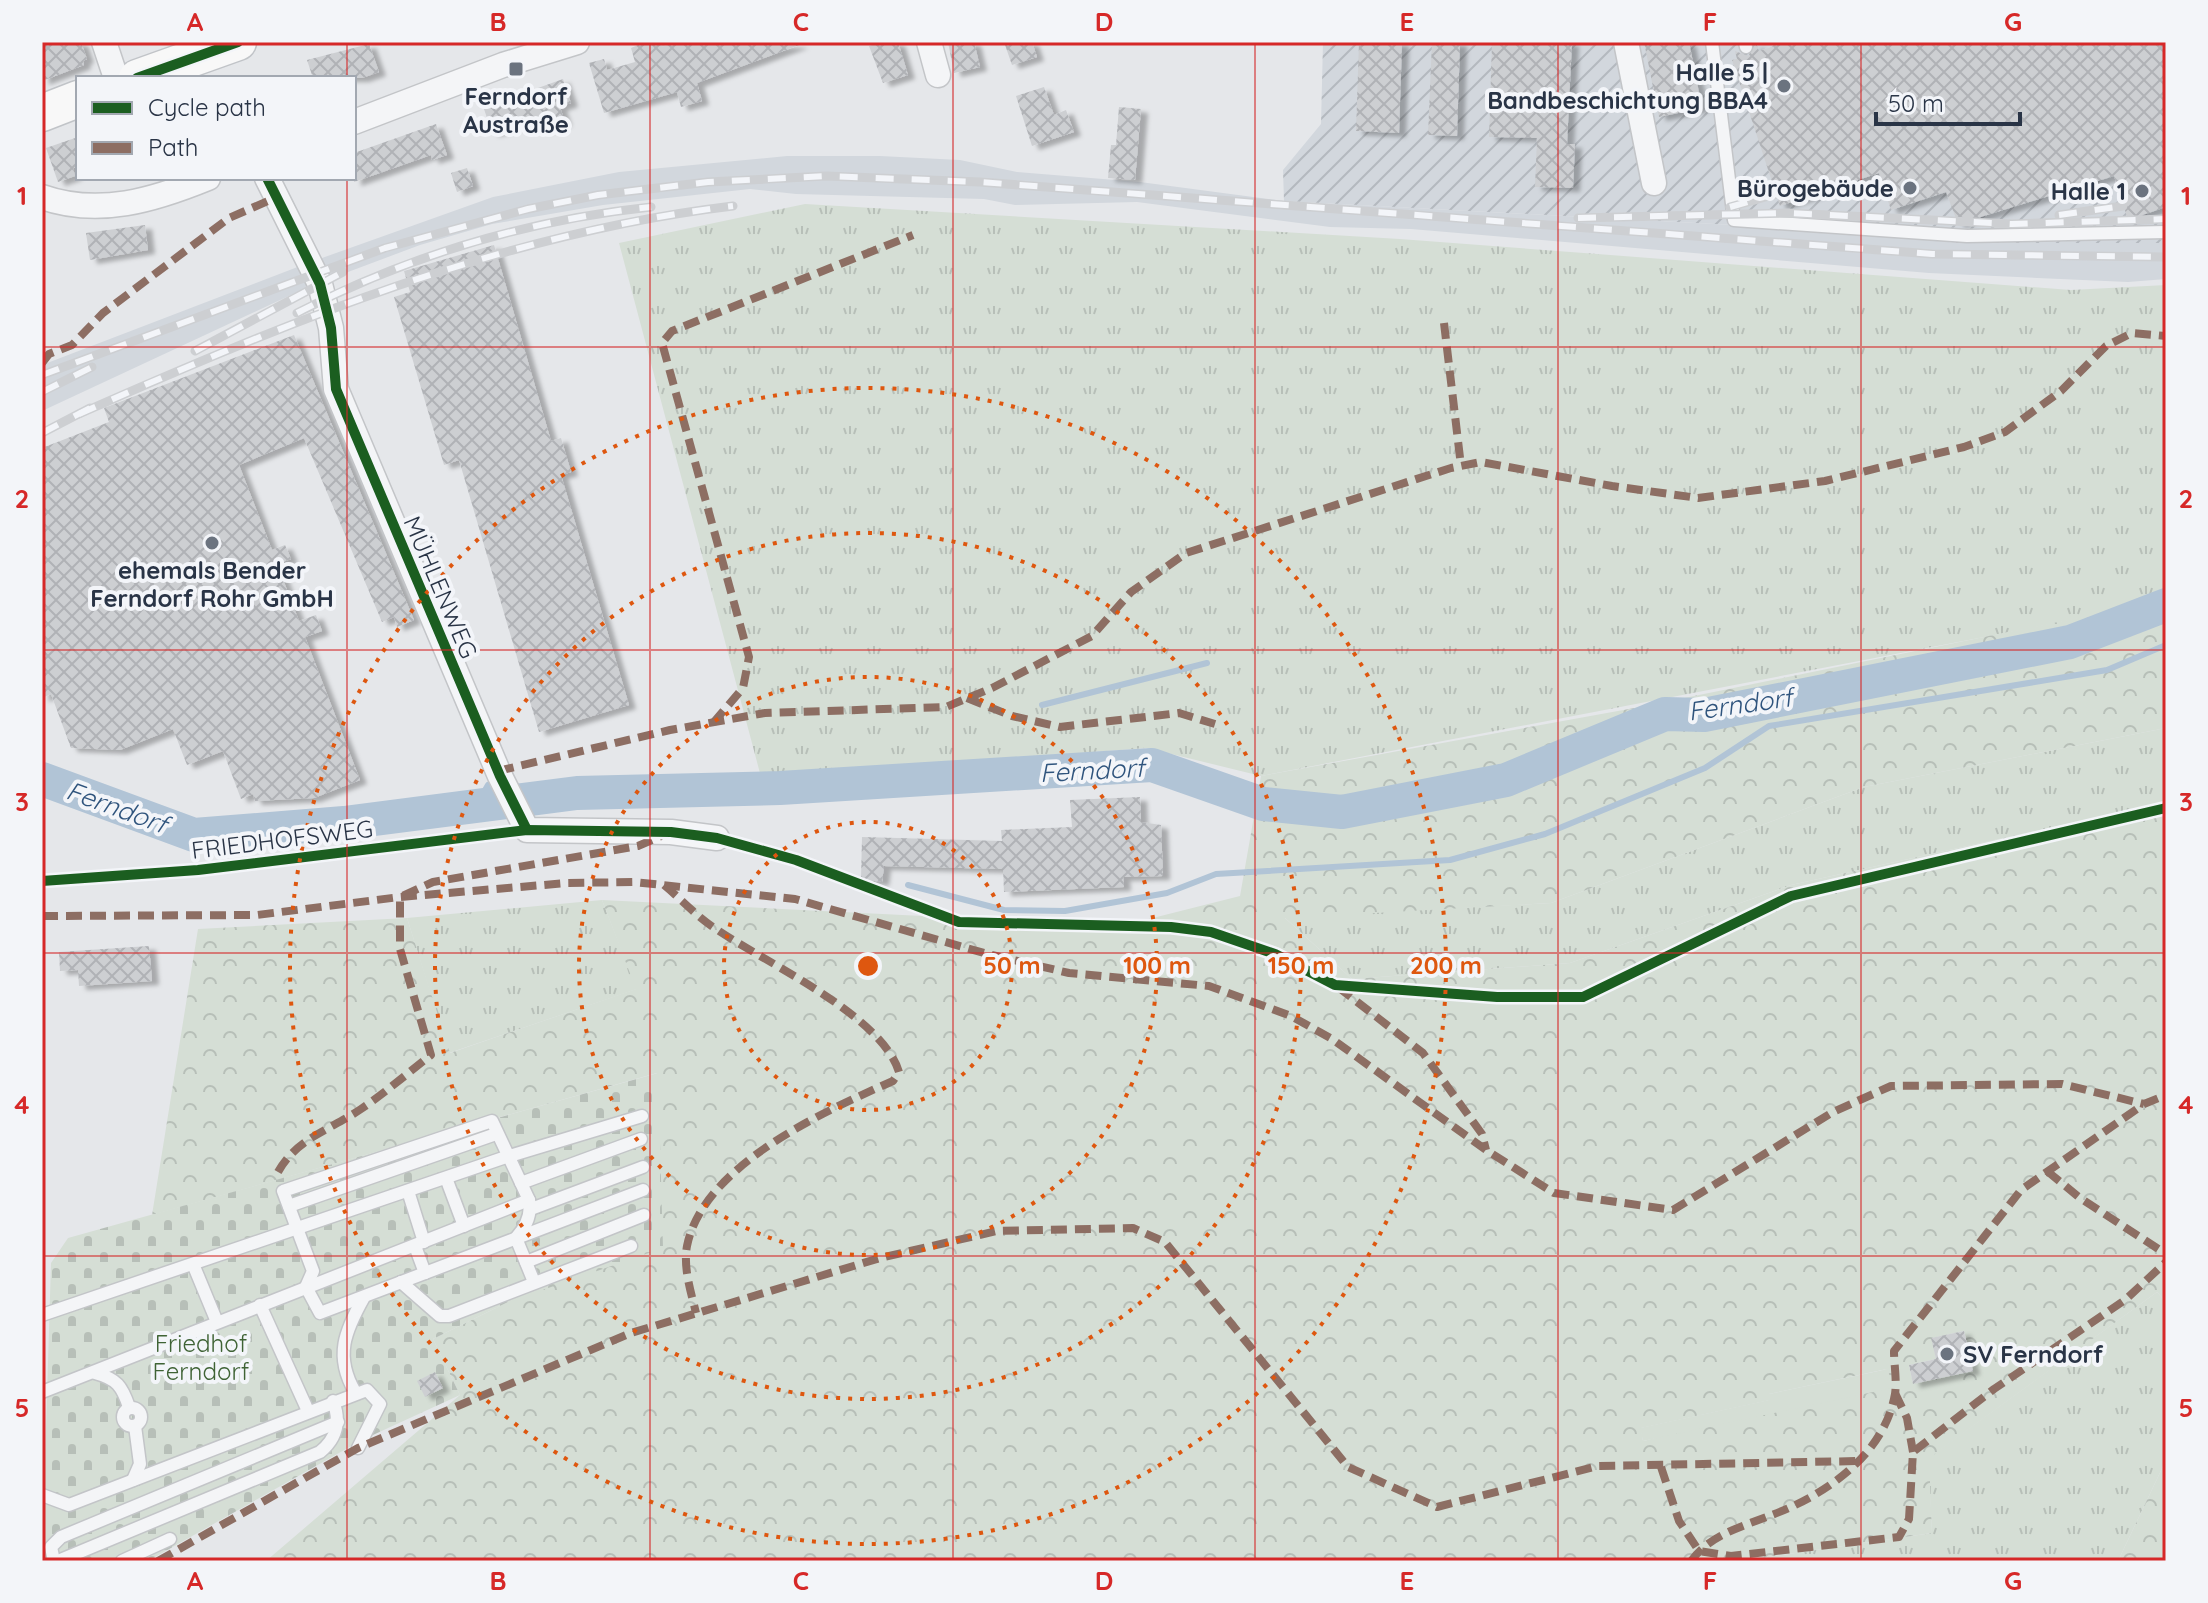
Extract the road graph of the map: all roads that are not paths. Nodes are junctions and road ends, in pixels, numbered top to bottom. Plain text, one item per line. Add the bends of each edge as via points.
1 (104, 42) edge
2 (238, 42) edge
3 (577, 42) edge
4 (929, 42) edge
5 (1626, 42) edge
6 (1712, 42) edge
7 (938, 75) dead end
8 (115, 76) edge
9 (143, 76) edge
10 (76, 100) edge
11 (42, 113) edge
12 (356, 121) edge
13 (201, 180) edge
14 (268, 180) edge
15 (1654, 183) dead end
16 (42, 197) edge
17 (2166, 232) edge
18 (717, 838) dead end
19 (642, 1116) dead end
20 (641, 1139) dead end
21 (506, 1157) junction
22 (643, 1167) dead end
23 (446, 1178) junction
24 (521, 1183) junction
25 (643, 1190) dead end
26 (408, 1191) junction
27 (530, 1204) junction
28 (644, 1215) dead end
29 (464, 1226) junction
30 (298, 1228) junction
31 (516, 1238) junction
32 (420, 1244) junction
33 (631, 1246) dead end
34 (526, 1262) junction
35 (193, 1264) junction
36 (425, 1273) junction
37 (401, 1282) junction
38 (534, 1282) junction
39 (306, 1287) junction
40 (364, 1297) junction
41 (260, 1305) junction
42 (42, 1315) edge
43 (217, 1322) junction
44 (95, 1373) junction
45 (42, 1392) edge
46 (355, 1392) junction
47 (333, 1401) junction
48 (308, 1411) junction
49 (338, 1422) junction
50 (358, 1448) dead end
51 (133, 1480) junction
52 (42, 1495) edge
53 (170, 1539) dead end
54 (56, 1561) edge
55 (122, 1561) edge

1 - 8 street
2 - 9 main road
3 - 12 street
4 - 7 street
5 - 15 street
6 - 17 lane via 1734,220 1967,236
10 - 11 main road
13 - 16 street via 110,207 88,208
14 - 18 street, MÜHLENWEG via 320,284 331,328 336,389 527,830 671,832
19 - 21 lane
20 - 24 lane
21 - 23 lane
21 - 24 lane
21 - 30 lane via 492,1121 283,1191
22 - 27 lane
23 - 26 lane
23 - 29 lane
24 - 27 lane
25 - 31 lane
26 - 30 lane
26 - 32 lane
27 - 29 lane
27 - 31 lane via 525,1227
28 - 34 lane
29 - 32 lane
30 - 35 lane
30 - 39 lane via 313,1271
31 - 34 lane
31 - 36 lane
32 - 36 lane
32 - 39 lane
33 - 38 lane
34 - 38 lane
35 - 42 lane
35 - 43 lane
36 - 37 lane
37 - 38 lane via 440,1316
37 - 40 lane
39 - 40 lane via 320,1313
39 - 41 lane
40 - 46 lane via 344,1334 341,1356
41 - 43 lane
41 - 48 lane
43 - 44 lane
44 - 45 lane
44 - 51 lane via 112,1378 122,1387 129,1407 141,1413 135,1426 140,1464
46 - 47 lane
46 - 50 lane via 367,1390 380,1404
47 - 48 lane
47 - 49 lane
48 - 51 lane
49 - 54 lane via 335,1435 320,1452
49 - 54 lane via 61,1537 51,1547
51 - 52 lane via 69,1505
53 - 55 lane

